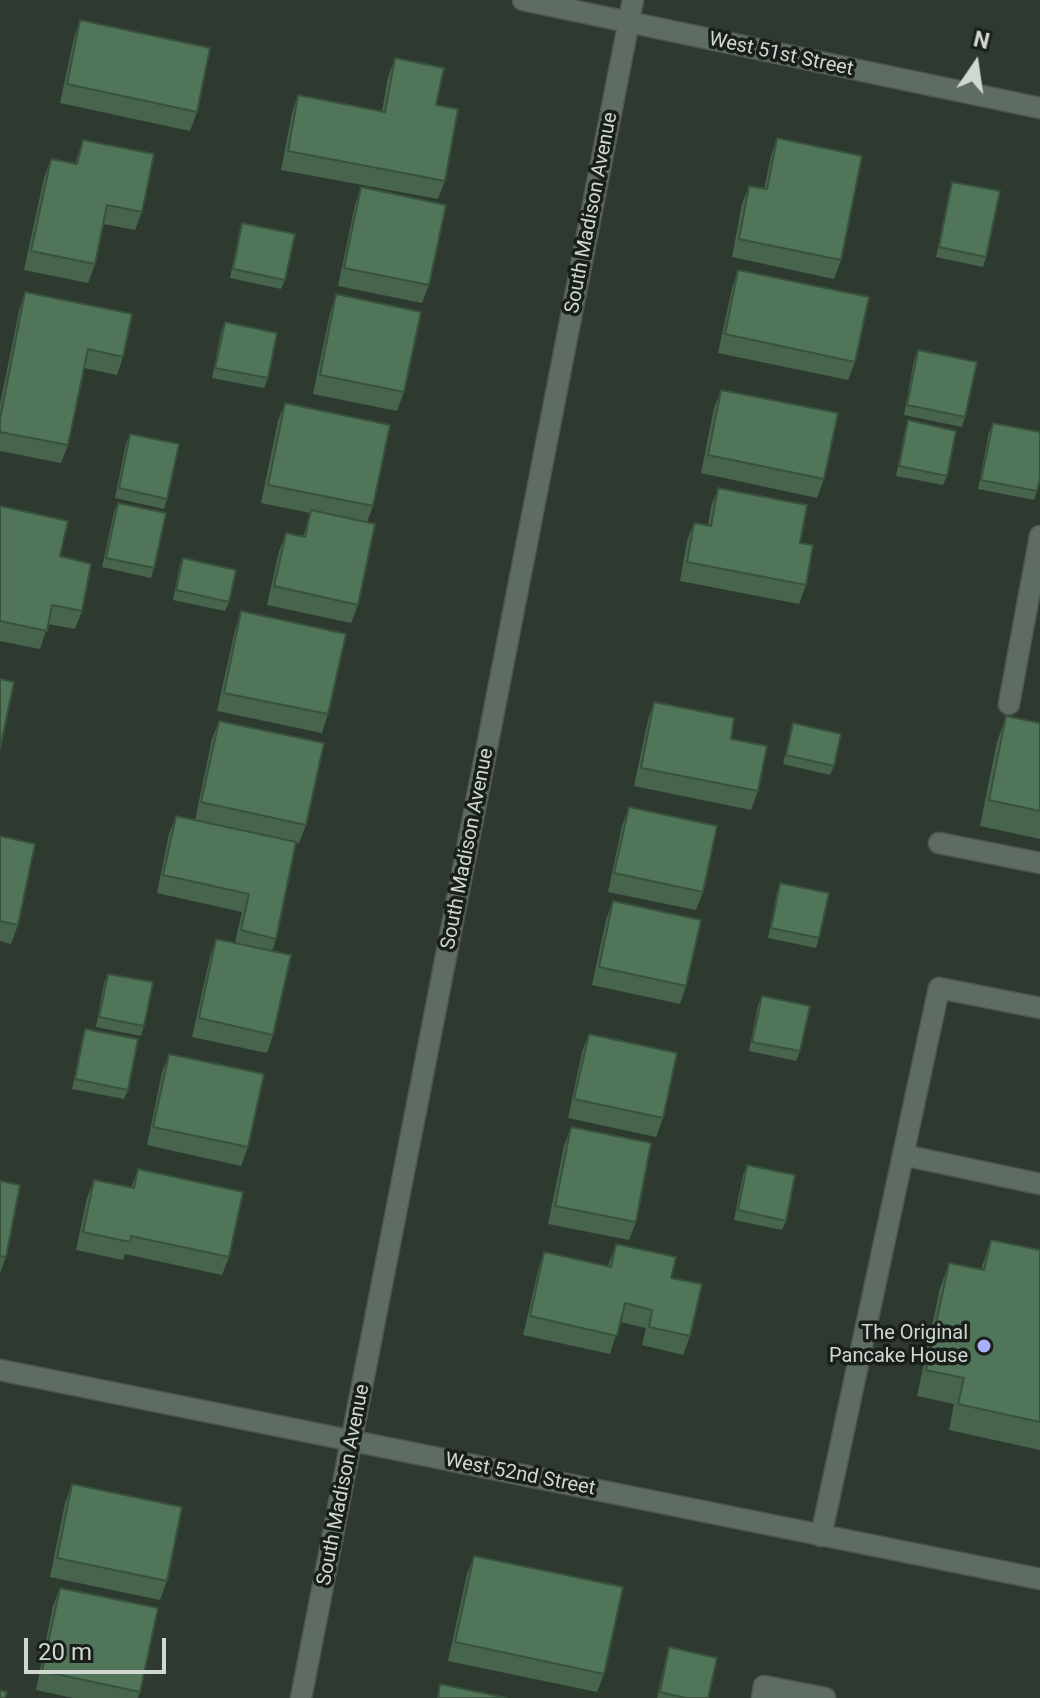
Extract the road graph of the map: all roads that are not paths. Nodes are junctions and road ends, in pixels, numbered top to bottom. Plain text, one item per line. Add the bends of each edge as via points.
1 (523, 0) edge
2 (633, 0) edge
3 (629, 22) junction
4 (1040, 108) edge
5 (1040, 536) edge
6 (1009, 704) dead end
7 (939, 843) dead end
8 (1040, 863) edge
9 (1040, 1008) edge
10 (903, 1155) junction
11 (1040, 1184) edge
12 (0, 1370) edge
13 (353, 1441) junction
14 (821, 1536) junction
15 (1040, 1579) edge
16 (301, 1698) edge
17 (762, 1698) edge
18 (825, 1698) edge

1 - 3 street, West 51st Street
2 - 3 street, South Madison Avenue
3 - 4 street, West 51st Street
3 - 13 street, South Madison Avenue
5 - 6 street
7 - 8 street
9 - 10 street via 939,988
10 - 11 street
10 - 14 street
12 - 13 street, West 52nd Street
13 - 14 street, West 52nd Street
13 - 16 street, South Madison Avenue
14 - 15 street, West 52nd Street
17 - 18 street via 764,1686

